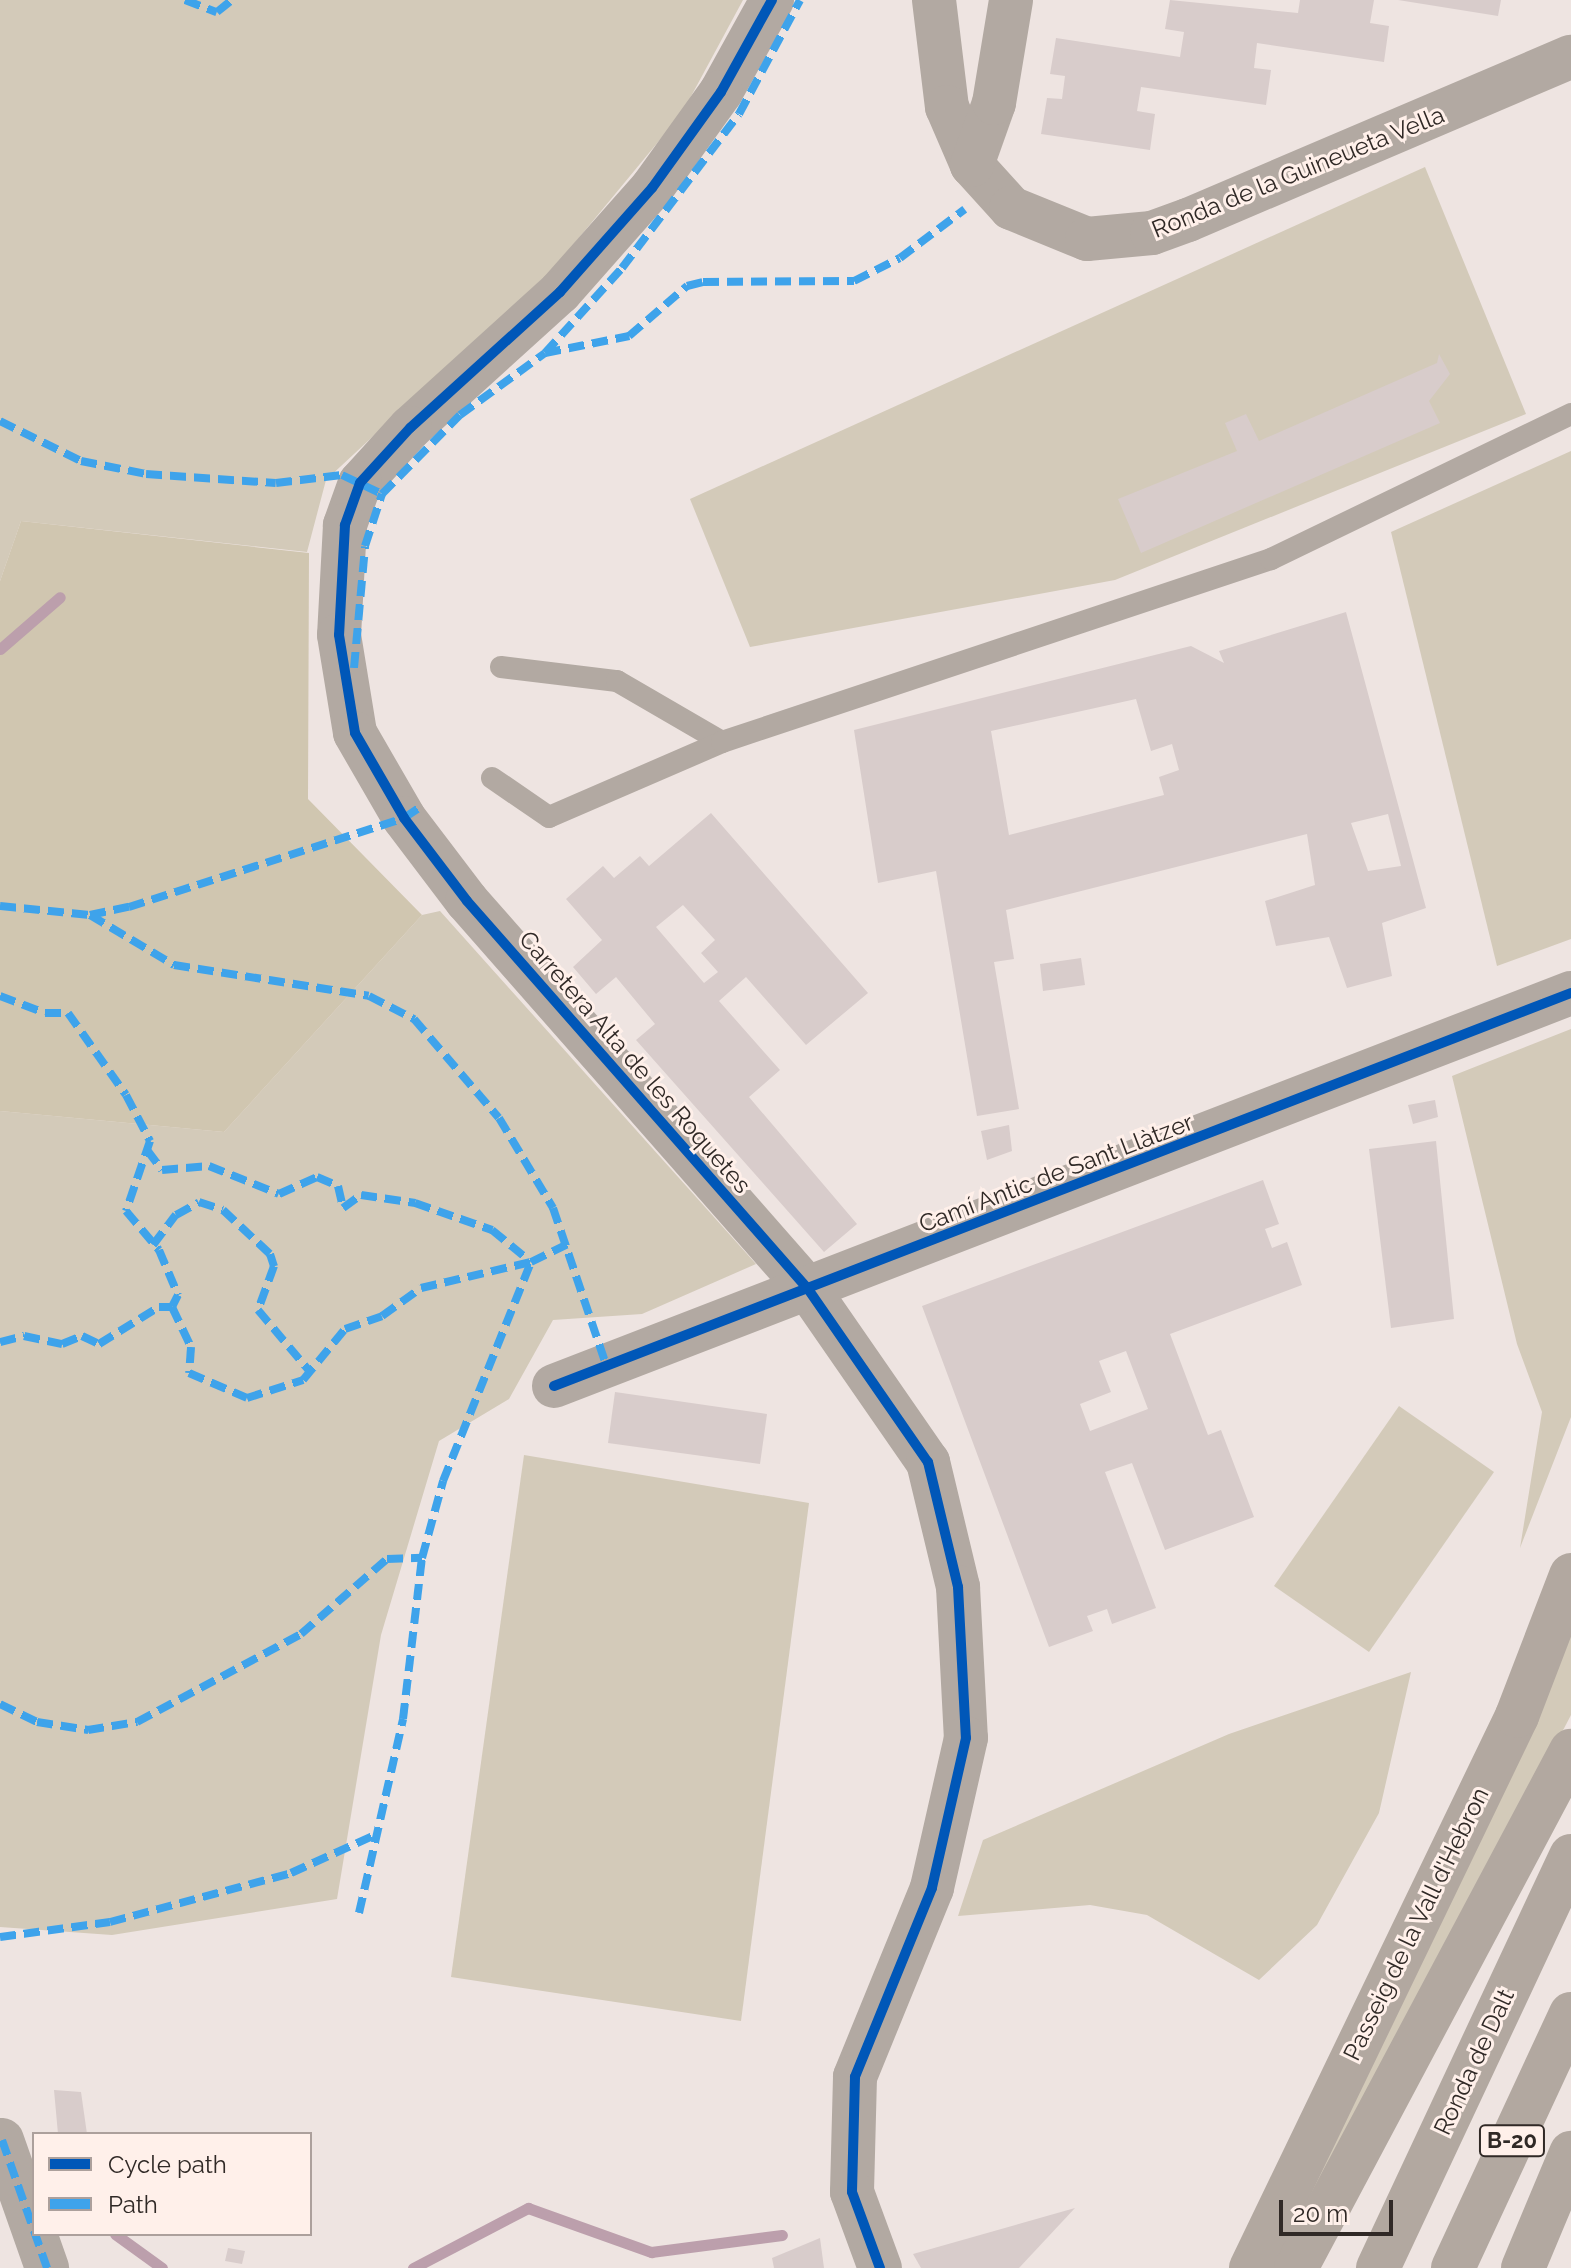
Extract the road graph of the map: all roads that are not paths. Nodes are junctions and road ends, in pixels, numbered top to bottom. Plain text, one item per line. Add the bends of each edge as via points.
1 (772, 0) edge
2 (934, 0) edge
3 (1011, 0) edge
4 (1571, 57) edge
5 (972, 165) junction
6 (1571, 414) edge
7 (501, 667) dead end
8 (722, 742) junction
9 (492, 778) dead end
10 (1571, 993) edge
11 (808, 1289) junction
12 (554, 1386) dead end
13 (1571, 1575) edge
14 (1571, 1751) edge
15 (1571, 1856) edge
16 (1571, 2014) edge
17 (2, 2140) edge
18 (1571, 2153) edge
19 (32, 2225) edge
20 (36, 2236) edge
21 (47, 2268) edge
22 (880, 2268) edge
23 (1251, 2268) edge
24 (1296, 2268) edge
25 (1378, 2268) edge
26 (1453, 2268) edge
27 (1523, 2268) edge

1 - 11 street, Carretera Alta de les Roquetes via 721,92 652,188 560,292 410,428 360,483 345,525 339,635 355,733 404,818 467,901
2 - 5 street, Ronda de la Guineueta Vella via 947,107
3 - 5 street via 994,103
4 - 5 street, Ronda de la Guineueta Vella via 1188,220 1121,239 1087,239 1033,220 987,188
6 - 8 lane via 1271,559
7 - 8 lane via 617,681
8 - 9 lane via 549,817
10 - 11 street, Camí Antic de Sant Llàtzer
11 - 12 street, Camí Antic de Sant Llàtzer
11 - 22 street, Carretera Alta de les Roquetes via 928,1462 958,1587 966,1738 932,1888 855,2077 852,2192
13 - 23 main road, Passeig de la Vall d'Hebron via 1517,1716
14 - 24 main road
15 - 25 main road, Ronda de Dalt / B-20
16 - 26 main road, B-20
17 - 19 street
18 - 27 main road
20 - 21 street

